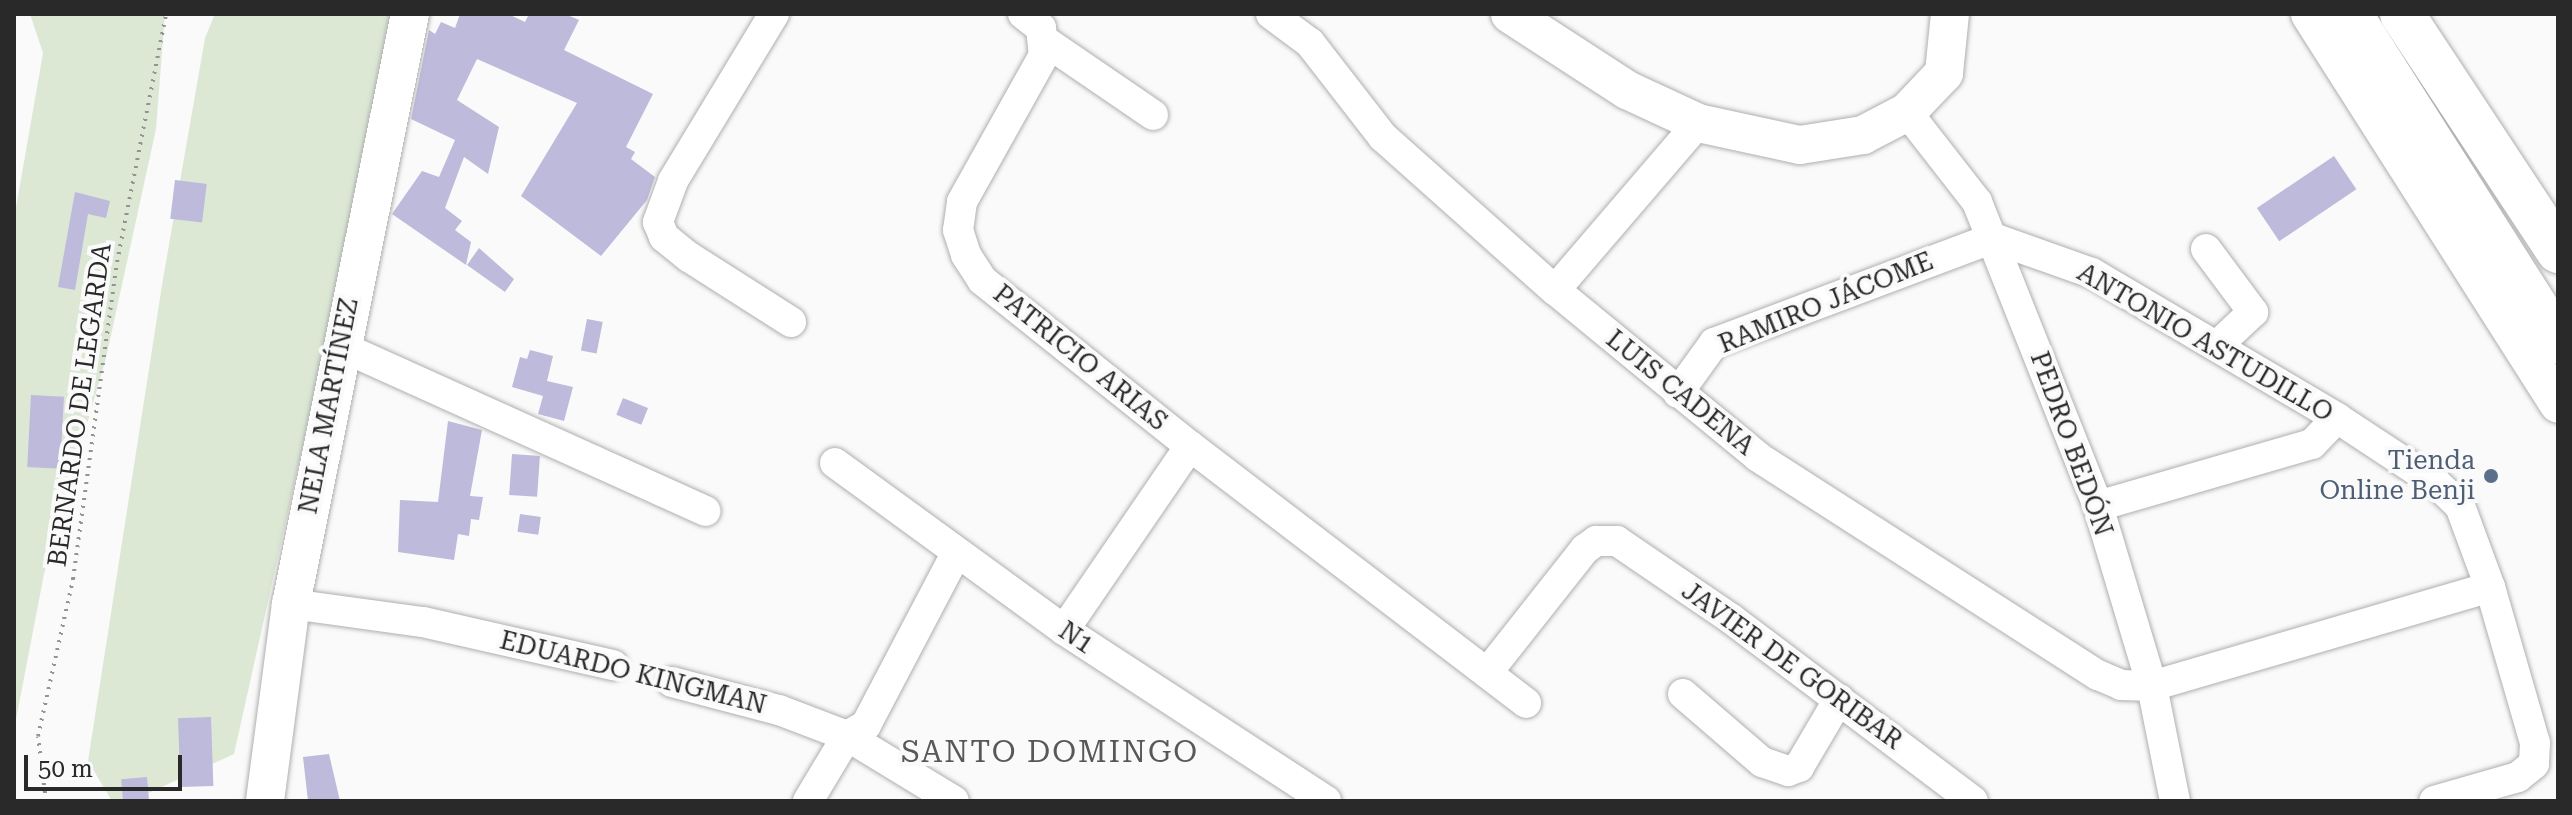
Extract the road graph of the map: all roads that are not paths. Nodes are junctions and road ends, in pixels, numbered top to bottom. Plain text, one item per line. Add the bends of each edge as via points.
1 (410, 14) edge
2 (774, 14) edge
3 (1023, 14) edge
4 (1271, 14) edge
5 (1510, 14) edge
6 (1950, 14) edge
7 (2310, 14) edge
8 (2350, 14) edge
9 (2402, 14) edge
10 (1045, 41) junction
11 (1907, 112) junction
12 (1153, 115) dead end
13 (1698, 123) junction
14 (1993, 238) junction
15 (2555, 241) edge
16 (2206, 249) dead end
17 (1555, 290) junction
18 (791, 322) dead end
19 (2558, 342) edge
20 (2218, 345) junction
21 (340, 346) junction
22 (1678, 393) junction
23 (2558, 404) edge
24 (2337, 418) junction
25 (1190, 446) junction
26 (835, 463) dead end
27 (2098, 506) junction
28 (705, 511) dead end
29 (957, 552) junction
30 (2490, 587) junction
31 (291, 604) junction
32 (1064, 630) junction
33 (613, 665) dead end
34 (1487, 673) junction
35 (672, 682) dead end
36 (2152, 686) junction
37 (1683, 694) dead end
38 (1839, 699) junction
39 (1526, 703) dead end
40 (847, 736) junction
41 (268, 795) edge
42 (808, 801) edge
43 (954, 801) edge
44 (1326, 801) edge
45 (1973, 801) edge
46 (2175, 801) edge
47 (2434, 801) edge

1 - 21 main road, NELA MARTÍNEZ
2 - 18 street via 673,181 658,222 664,237 689,257
3 - 10 street via 1041,28
4 - 17 street, LUIS CADENA via 1310,43 1383,137
5 - 13 main road via 1627,90
6 - 11 main road via 1944,73
7 - 23 main road
8 - 19 highway
9 - 15 highway
10 - 12 street
10 - 25 street, PATRICIO ARIAS via 1038,71 962,202 958,230 966,255 982,280
11 - 13 main road via 1863,135 1820,144 1779,143
11 - 14 street, PEDRO BEDÓN via 1977,202
13 - 17 street
14 - 20 street, ANTONIO ASTUDILLO via 2092,273
14 - 22 street, RAMIRO JÁCOME via 1714,343
14 - 27 street, PEDRO BEDÓN
16 - 20 street via 2253,312
17 - 22 street, LUIS CADENA
20 - 24 street, ANTONIO ASTUDILLO
21 - 28 street
21 - 31 main road, NELA MARTÍNEZ
22 - 36 street, LUIS CADENA via 1758,457 2098,675 2121,685
24 - 27 street via 2312,444
24 - 30 street, ANTONIO ASTUDILLO via 2450,494 2460,506
25 - 32 street, PATRICIO ARIAS
25 - 34 street, PATRICIO ARIAS
26 - 29 street, N1
27 - 36 street, PEDRO BEDÓN
29 - 32 street, N1
29 - 40 street via 866,725
30 - 36 street
30 - 47 street, ANTONIO ASTUDILLO via 2535,743 2534,764 2518,777
31 - 33 street, EDUARDO KINGMAN via 423,622
31 - 41 main road, NELA MARTÍNEZ
32 - 44 street, N1
34 - 38 street, JAVIER DE GORIBAR via 1571,563 1596,541 1606,539 1730,618
34 - 39 street, PATRICIO ARIAS
35 - 40 street, EDUARDO KINGMAN via 779,710
36 - 46 street, PEDRO BEDÓN
37 - 38 street via 1762,762 1788,771 1799,767
38 - 45 street, JAVIER DE GORIBAR
40 - 42 street
40 - 43 street, EDUARDO KINGMAN

